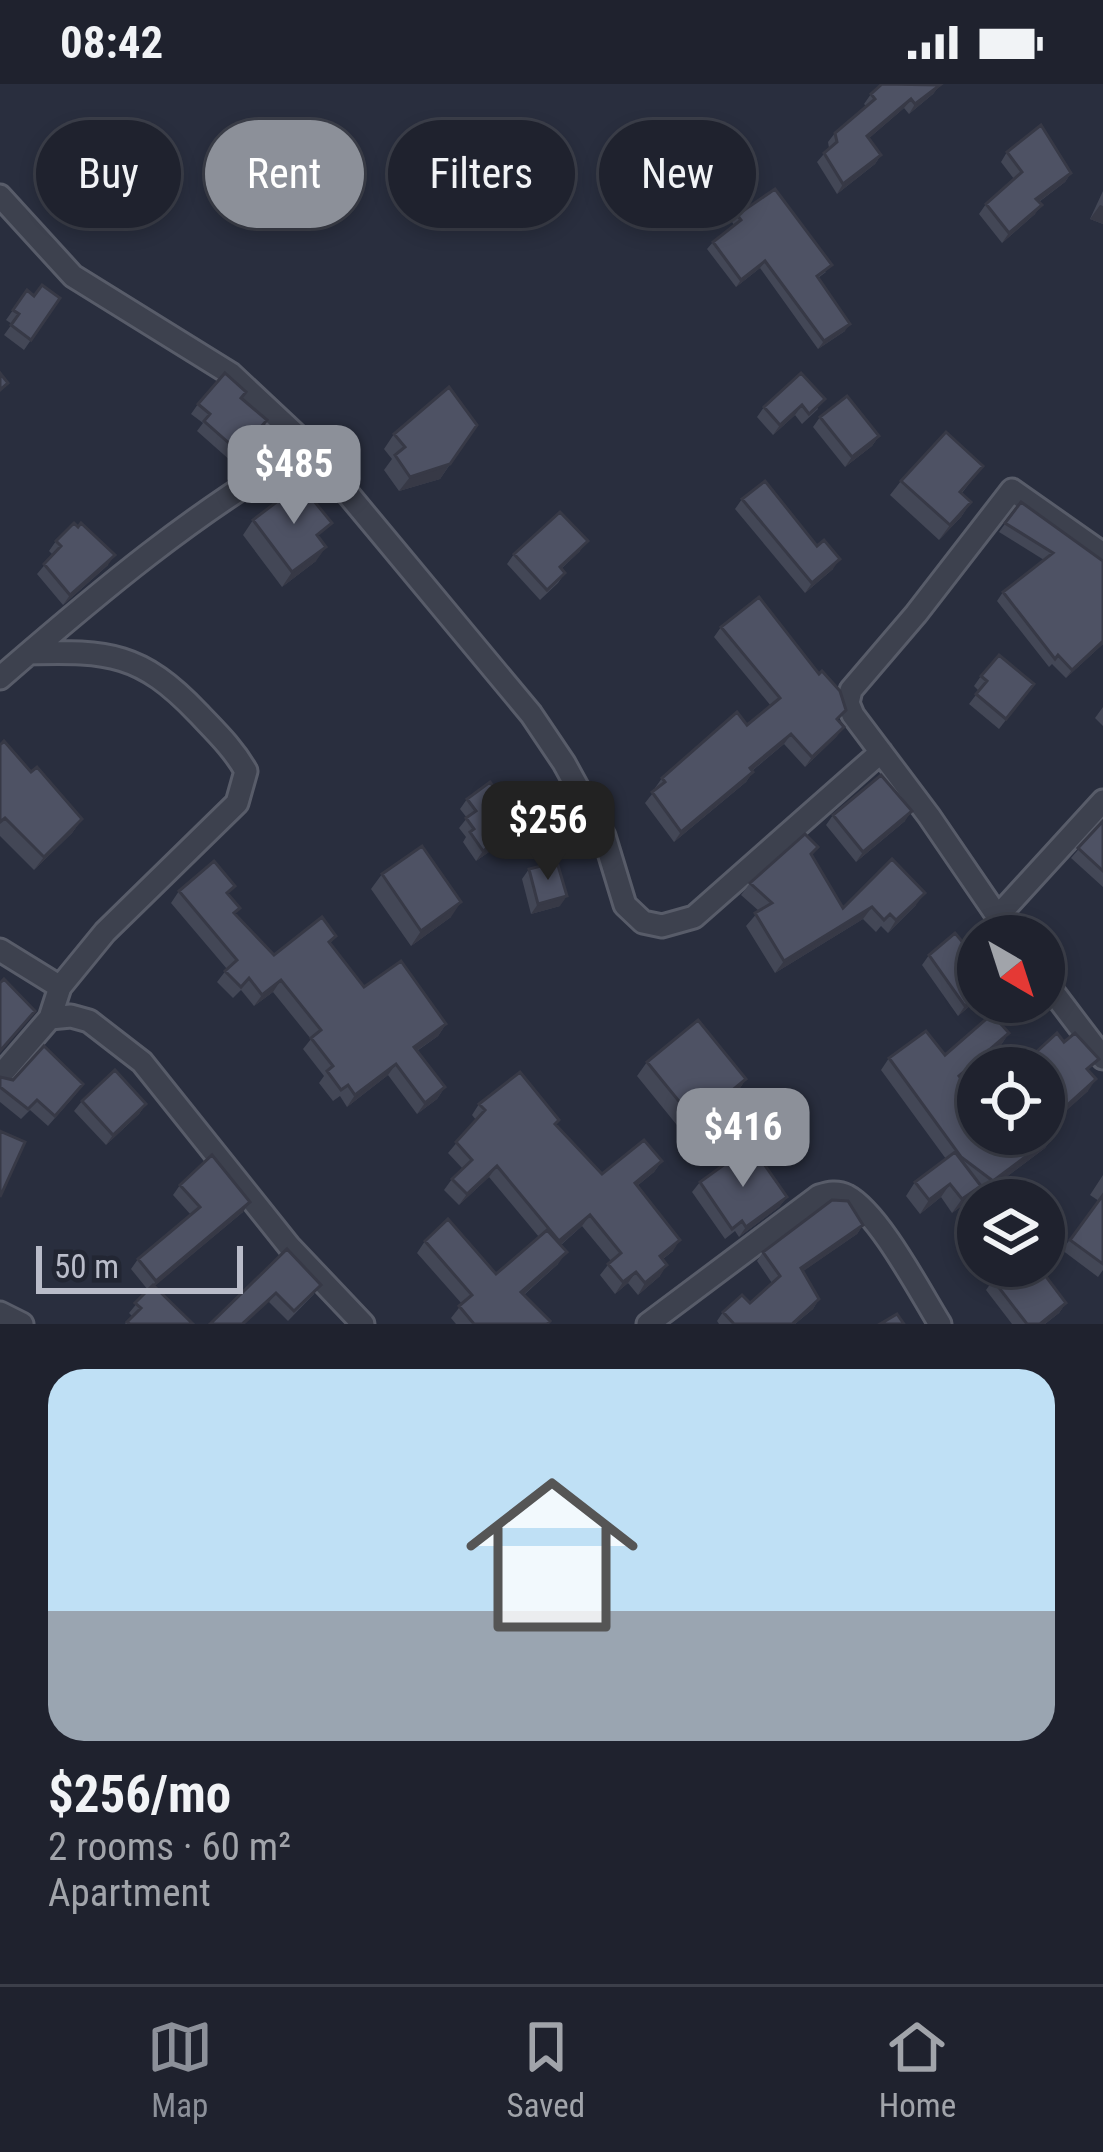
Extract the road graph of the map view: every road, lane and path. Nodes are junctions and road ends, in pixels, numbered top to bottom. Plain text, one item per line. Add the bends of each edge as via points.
1 (0, 196) edge
2 (309, 448) junction
3 (1103, 554) edge
4 (29, 653) junction
5 (0, 678) edge
6 (881, 752) junction
7 (1103, 801) edge
8 (996, 915) edge
9 (1013, 915) edge
10 (0, 950) edge
11 (60, 987) junction
12 (1065, 1008) edge
13 (50, 1018) junction
14 (1103, 1058) edge
15 (0, 1076) edge
16 (0, 1313) edge
17 (22, 1324) edge
18 (363, 1324) edge
19 (648, 1324) edge
20 (940, 1324) edge

1 - 2 street via 73,276 230,374
2 - 4 street via 238,486
2 - 6 street via 531,714 604,836 625,905 643,922 694,917
3 - 6 street via 1012,490 850,690 853,716
4 - 5 street
4 - 11 street via 136,663 167,680 246,771 237,803 155,879
6 - 8 street
7 - 9 street
10 - 11 street
11 - 13 street
12 - 14 street
13 - 15 street
13 - 18 street via 89,1021 142,1062 289,1246
16 - 17 street
19 - 20 street via 819,1196 837,1193 858,1204 894,1249

